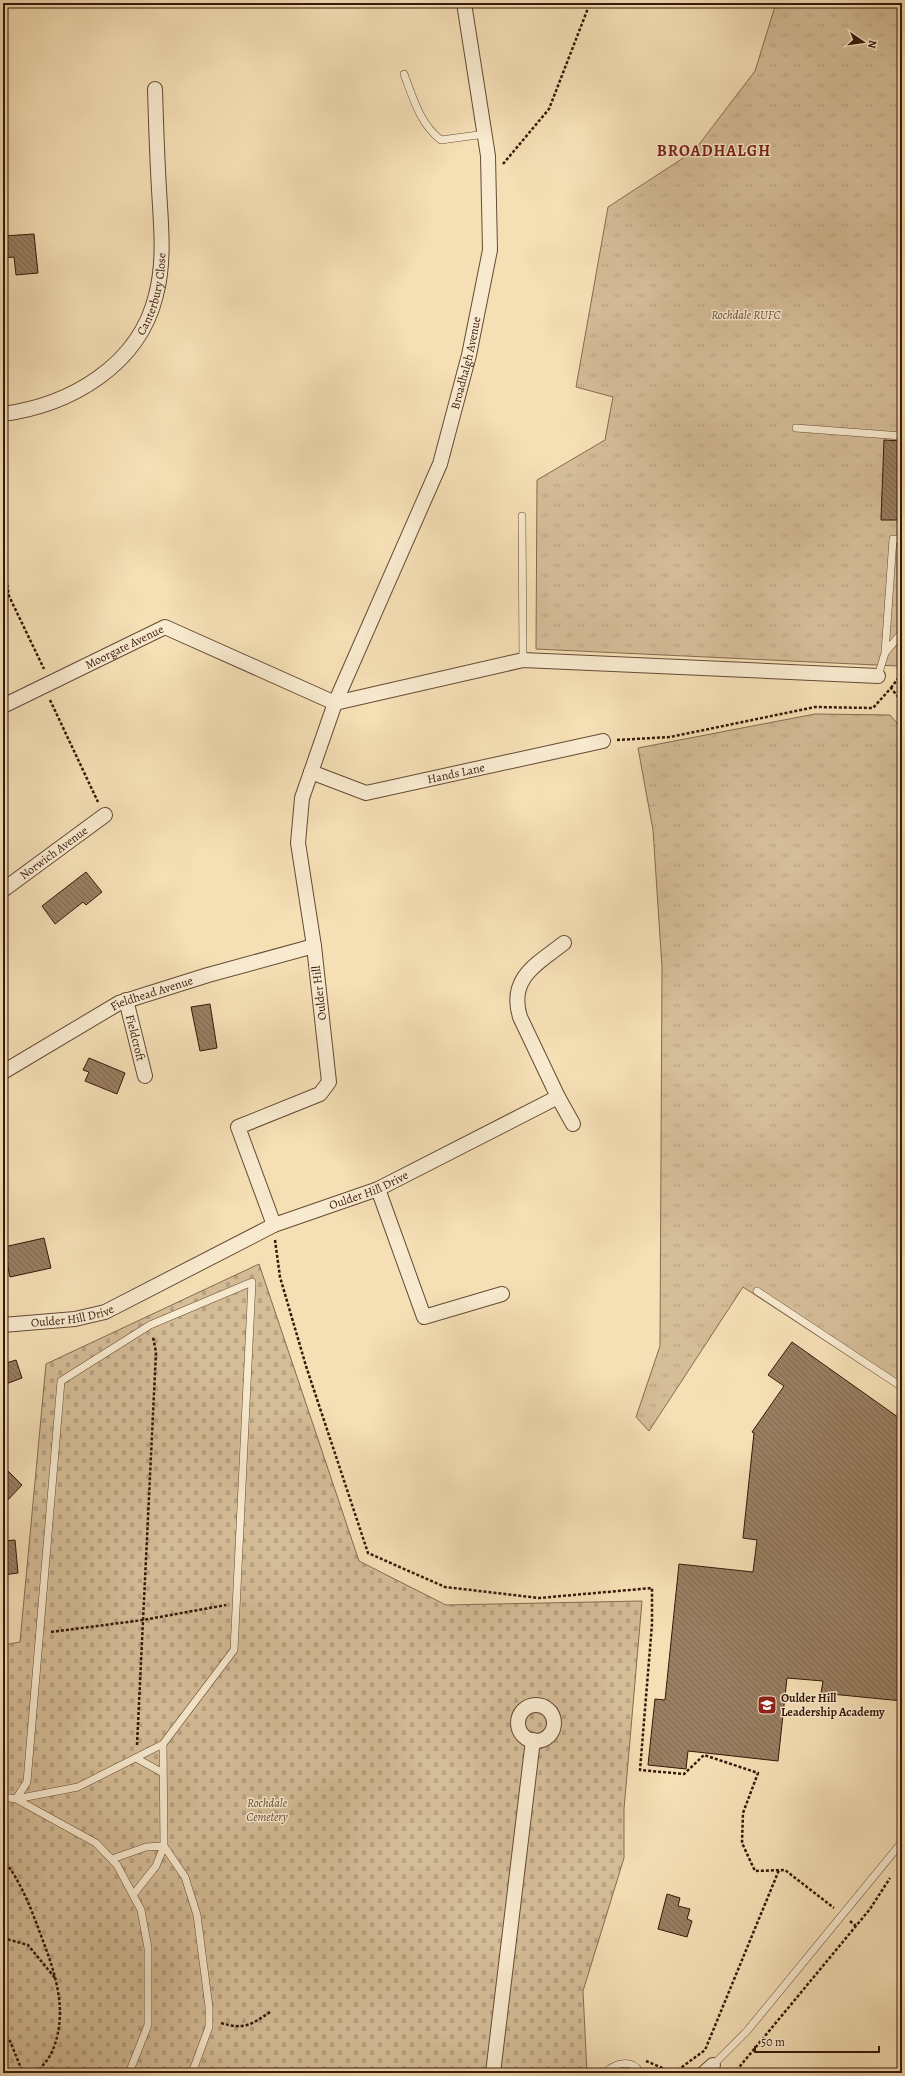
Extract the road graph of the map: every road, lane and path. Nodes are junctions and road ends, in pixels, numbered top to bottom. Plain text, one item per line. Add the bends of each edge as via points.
1 (464, 3) edge
2 (590, 3) edge
3 (404, 74) dead end
4 (155, 89) dead end
5 (485, 134) junction
6 (488, 182) junction
7 (3, 414) edge
8 (796, 428) dead end
9 (902, 436) edge
10 (522, 516) dead end
11 (902, 540) edge
12 (3, 560) edge
13 (902, 632) edge
14 (886, 653) junction
15 (523, 660) junction
16 (902, 673) edge
17 (878, 676) joint
18 (47, 685) junction
19 (891, 688) junction
20 (335, 702) junction
21 (902, 702) edge
22 (3, 706) edge
23 (603, 741) joint
24 (311, 772) junction
25 (105, 815) joint
26 (3, 890) edge
27 (564, 943) dead end
28 (314, 946) junction
29 (126, 1000) junction
30 (3, 1072) edge
31 (145, 1076) dead end
32 (558, 1097) junction
33 (573, 1124) dead end
34 (378, 1189) junction
35 (274, 1225) junction
36 (757, 1291) dead end
37 (502, 1294) dead end
38 (3, 1325) edge
39 (150, 1325) junction
40 (902, 1387) edge
41 (236, 1603) junction
42 (143, 1620) junction
43 (39, 1634) junction
44 (533, 1740) dead end
45 (163, 1744) junction
46 (136, 1758) junction
47 (163, 1772) junction
48 (3, 1797) edge
49 (16, 1799) junction
50 (902, 1842) edge
51 (164, 1846) junction
52 (3, 1859) edge
53 (112, 1859) junction
54 (779, 1870) junction
55 (893, 1873) dead end
56 (133, 1895) junction
57 (842, 1915) junction
58 (856, 1926) junction
59 (3, 1938) edge
60 (57, 1980) junction
61 (270, 2012) dead end
62 (209, 2019) junction
63 (3, 2032) edge
64 (644, 2060) dead end
65 (709, 2069) edge
66 (38, 2071) junction
67 (23, 2072) edge
68 (48, 2073) edge
69 (129, 2073) edge
70 (192, 2073) edge
71 (493, 2073) edge
72 (605, 2073) edge
73 (640, 2073) edge

1 - 5 street, Broadhalgh Avenue
2 - 6 path via 549,109
3 - 5 lane via 416,109 433,134 441,140
4 - 7 street, Canterbury Close via 162,255 156,296 144,328 120,361 90,385 51,403
5 - 6 street, Broadhalgh Avenue
6 - 20 street, Broadhalgh Avenue via 490,250 469,354 440,464
8 - 9 lane
10 - 15 lane
11 - 14 lane via 893,539
12 - 18 path via 9,596
13 - 14 lane
14 - 17 lane
15 - 17 street
15 - 20 street
16 - 19 path
18 - 20 street, Moorgate Avenue via 166,627
18 - 22 street, Moorgate Avenue
18 - 25 path
19 - 21 path
19 - 23 path via 872,708 815,707 670,737
20 - 24 street, Oulder Hill
23 - 24 street, Hands Lane via 366,793
24 - 28 street, Oulder Hill via 302,798 298,843
25 - 26 street, Norwich Avenue
27 - 32 street via 530,969 517,993 516,1005
28 - 29 street, Fieldhead Avenue via 208,974
28 - 35 street, Oulder Hill via 329,1082 320,1094 238,1126
29 - 30 street, Fieldhead Avenue
29 - 31 street, Fieldcroft
32 - 33 street
32 - 34 street, Oulder Hill Drive
34 - 35 street, Oulder Hill Drive
34 - 37 street via 424,1317
35 - 38 street, Oulder Hill Drive via 105,1312 75,1319
35 - 54 path via 280,1277 306,1366 368,1553 445,1587 539,1598 652,1588 652,1624 640,1770 684,1774 704,1755 758,1773 743,1813 742,1843 755,1871
36 - 40 lane
39 - 41 lane via 252,1282
39 - 42 path via 156,1352
39 - 43 lane via 61,1381
41 - 42 path
41 - 45 lane via 234,1650
42 - 43 path
42 - 46 path
43 - 49 lane via 27,1782
44 - 71 street
45 - 46 lane
45 - 47 lane
46 - 47 lane
46 - 49 lane via 78,1787
47 - 51 lane
48 - 49 lane
49 - 53 lane via 96,1843
50 - 57 lane
51 - 53 lane via 146,1847
51 - 56 lane via 156,1866
51 - 62 lane via 185,1877 197,1915
52 - 60 path via 30,1906
53 - 56 lane
54 - 57 path via 785,1870
54 - 64 path via 705,2050 674,2073
55 - 58 path
56 - 69 lane via 140,1910 148,1948 148,2025
57 - 58 path
57 - 65 lane via 747,2031
58 - 65 path via 736,2072
59 - 60 path via 28,1945
60 - 66 path via 60,2005 58,2030 51,2055
61 - 62 path via 251,2026 233,2027
62 - 70 lane via 209,2027
63 - 67 path via 10,2041
66 - 67 path
66 - 68 path
72 - 73 lane via 624,2063 634,2066

